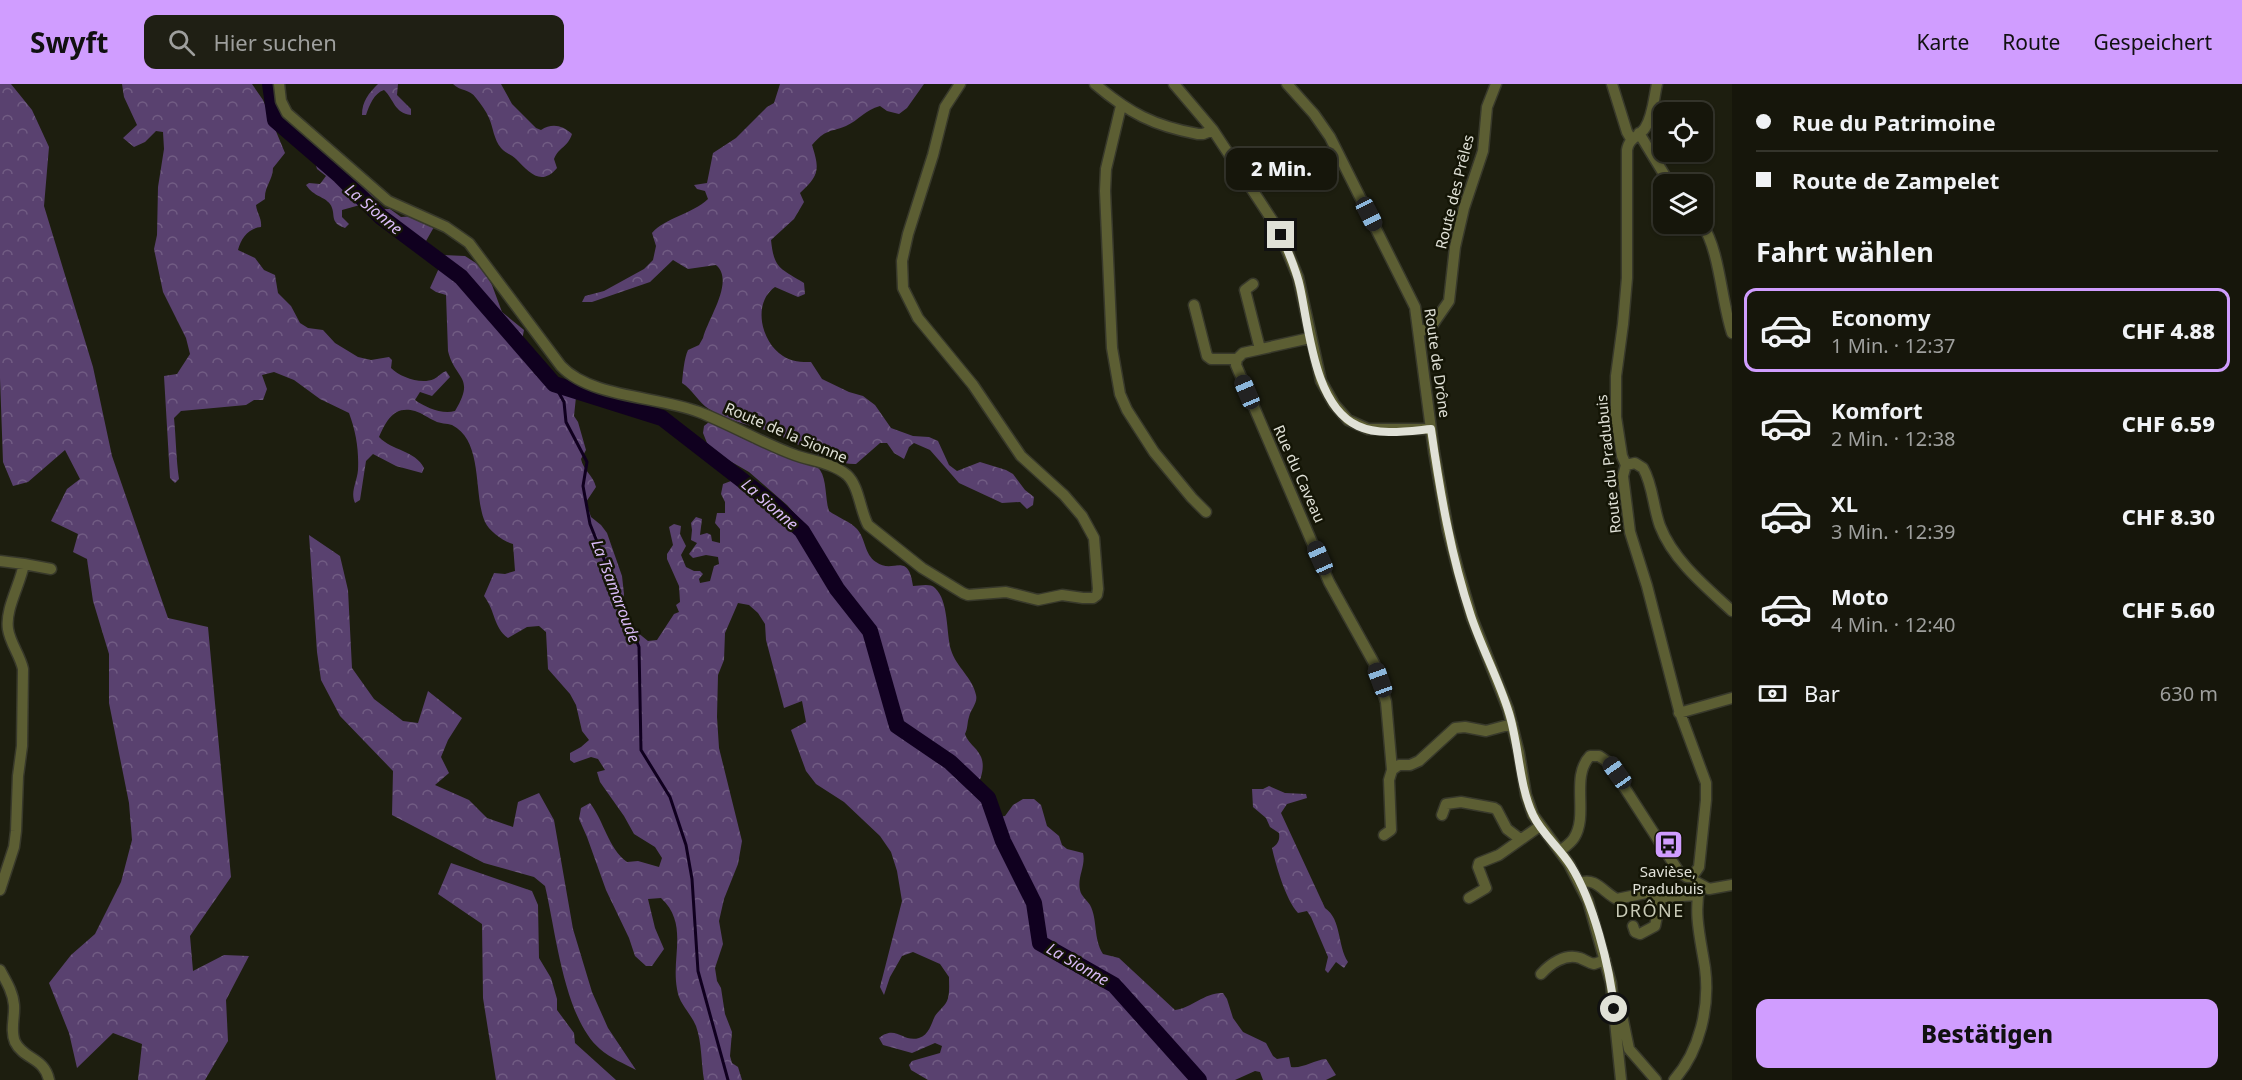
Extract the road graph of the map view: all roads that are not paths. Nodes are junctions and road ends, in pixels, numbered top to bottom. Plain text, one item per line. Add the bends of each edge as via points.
1 (279, 84) edge
2 (960, 84) edge
3 (1095, 84) edge
4 (1174, 84) edge
5 (1287, 84) edge
6 (1496, 84) edge
7 (1612, 84) edge
8 (1657, 84) edge
9 (1121, 106) junction
10 (1213, 130) junction
11 (1635, 136) junction
12 (1663, 174) edge
13 (1708, 234) edge
14 (1253, 284) dead end
15 (1194, 305) dead end
16 (1420, 332) junction
17 (1732, 333) edge
18 (1310, 338) junction
19 (1260, 349) junction
20 (1237, 359) junction
21 (1431, 429) junction
22 (1626, 465) junction
23 (1206, 512) dead end
24 (0, 561) edge
25 (24, 564) junction
26 (51, 569) dead end
27 (1732, 611) edge
28 (1732, 698) edge
29 (1680, 713) junction
30 (1512, 724) junction
31 (1392, 770) junction
32 (1442, 815) dead end
33 (1540, 826) junction
34 (1384, 835) dead end
35 (1520, 839) junction
36 (1560, 851) junction
37 (1692, 877) junction
38 (1580, 883) junction
39 (1732, 885) edge
40 (0, 890) edge
41 (1699, 891) junction
42 (1661, 896) junction
43 (1469, 898) dead end
44 (1633, 926) dead end
45 (1605, 960) junction
46 (0, 970) edge
47 (1541, 974) dead end
48 (1615, 1016) junction
49 (49, 1080) edge
50 (1621, 1080) edge
51 (1656, 1080) edge
52 (1674, 1080) edge

1 - 2 street, Route de la Sionne via 287,113 381,195 465,238 573,377 699,412 763,442 843,472 853,483 868,525 922,568 963,593 1006,592 1038,600 1062,595 1093,598 1098,589 1094,538 1082,516 1022,456 918,318 903,288 902,261 908,234 945,107
3 - 9 street
4 - 10 street
5 - 16 street, Route de Drône via 1314,114 1336,148 1412,298
6 - 16 street, Route des Prêles via 1487,107 1483,151 1455,247 1447,308 1431,327
7 - 11 street via 1627,132
8 - 11 street, Route du Pradubuis via 1648,121
9 - 10 street via 1168,127 1203,134
9 - 23 street via 1106,169 1105,191 1114,365 1120,394 1140,431
10 - 18 street via 1281,235 1298,277
11 - 12 street
11 - 22 street, Route du Pradubuis via 1626,154 1626,291 1615,393 1617,426
13 - 17 street
14 - 19 street via 1245,290
15 - 20 street via 1207,356
16 - 21 street, Route de Drône
18 - 19 street
18 - 21 street via 1324,387 1348,420 1368,429
19 - 20 street via 1243,353
20 - 31 street, Rue du Caveau via 1239,372 1329,582 1374,663 1386,702
21 - 30 street, Route de Drône via 1460,579
22 - 27 street via 1635,463 1643,468 1667,540
22 - 29 street, Route du Pradubuis via 1623,474 1629,526
24 - 25 street
25 - 26 street
25 - 40 street via 7,621 23,669 22,746 14,847
28 - 29 street
29 - 37 street, Route du Pradubuis via 1706,787 1699,867
30 - 31 street via 1486,731 1455,729 1419,761
30 - 33 street, Route de Drône via 1526,795
31 - 34 street, Rue du Caveau via 1391,830
32 - 35 street via 1446,804 1454,802 1494,808
33 - 35 street
33 - 36 street, Route de Drône
35 - 43 street via 1499,855 1479,863 1486,888
36 - 37 street via 1577,831 1584,766 1590,756 1598,755 1608,762 1679,872
36 - 38 street, Route de Drône
37 - 41 street
38 - 42 street via 1592,882 1617,899 1646,893
38 - 45 street, Route de Drône
39 - 41 street
41 - 42 street via 1674,898
41 - 52 street via 1705,1018
42 - 44 street via 1654,926 1640,934
45 - 47 street via 1594,964 1579,958 1561,960
45 - 48 street, Route de Drône
46 - 49 street via 14,999 14,1041 42,1064
48 - 50 street, Route de Drône
48 - 51 street via 1624,1022 1629,1050

